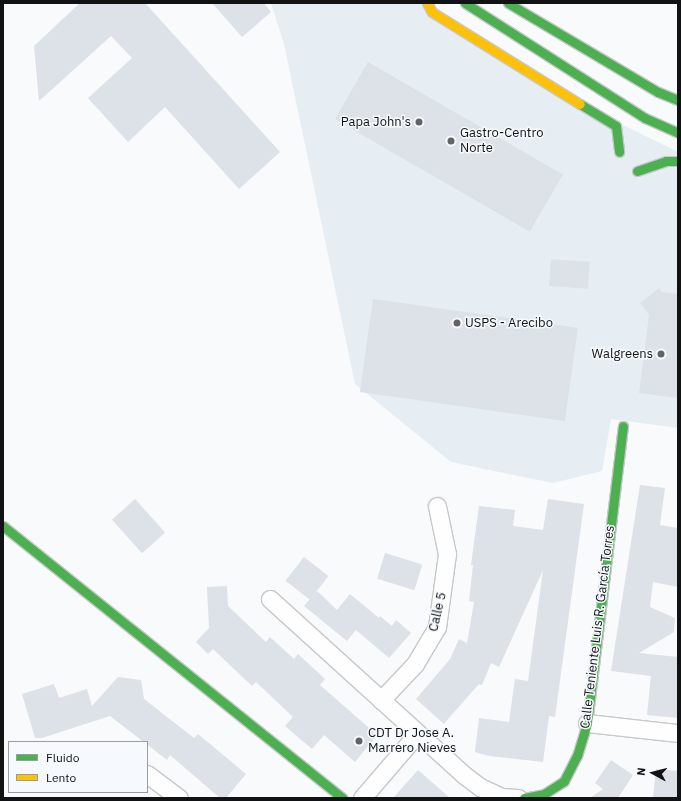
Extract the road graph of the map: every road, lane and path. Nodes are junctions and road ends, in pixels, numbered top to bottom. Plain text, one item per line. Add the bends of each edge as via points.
1 (428, 3) edge
2 (465, 3) edge
3 (508, 3) edge
4 (678, 100) edge
5 (678, 133) edge
6 (619, 152) dead end
7 (678, 161) edge
8 (637, 171) dead end
9 (623, 426) dead end
10 (437, 506) dead end
11 (3, 526) edge
12 (270, 599) dead end
13 (381, 700) junction
14 (587, 723) junction
15 (678, 733) edge
16 (417, 734) junction
17 (148, 775) edge
18 (179, 798) edge
19 (342, 798) edge
20 (362, 798) edge
21 (518, 798) edge
22 (524, 798) edge

1 - 6 street via 432,12 616,126
2 - 5 street via 645,118
3 - 4 street via 658,92
7 - 8 street via 666,161
9 - 14 street, Calle Teniente Luis R. García Torres
10 - 13 street, Calle 5 via 447,554 437,628 415,664
11 - 19 street
12 - 13 street
13 - 16 street
14 - 15 street
14 - 22 street, Calle Teniente Luis R. García Torres via 577,756 564,781 544,794
16 - 20 street
16 - 21 street via 480,787 501,797
17 - 18 street

